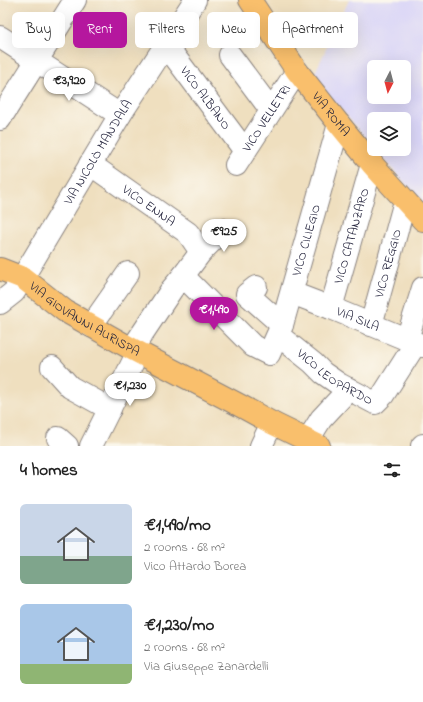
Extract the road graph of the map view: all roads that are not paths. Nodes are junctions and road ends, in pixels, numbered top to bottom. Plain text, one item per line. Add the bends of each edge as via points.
1 (75, 0) edge
2 (195, 0) edge
3 (250, 0) edge
4 (187, 12) edge
5 (0, 37) edge
6 (164, 48) edge
7 (168, 48) edge
8 (230, 55) dead end
9 (37, 61) junction
10 (298, 71) junction
11 (272, 110) junction
12 (120, 115) junction
13 (0, 119) edge
14 (339, 124) junction
15 (241, 158) joint
16 (90, 164) junction
17 (372, 164) junction
18 (406, 201) junction
19 (423, 220) edge
20 (223, 230) dead end
21 (201, 252) junction
22 (0, 269) edge
23 (128, 273) dead end
24 (183, 276) junction
25 (22, 278) junction
26 (256, 287) dead end
27 (423, 288) edge
28 (292, 293) junction
29 (0, 303) edge
30 (332, 308) junction
31 (371, 325) junction
32 (91, 326) junction
33 (280, 330) junction
34 (415, 343) edge
35 (135, 350) junction
36 (52, 367) dead end
37 (349, 389) junction
38 (110, 409) junction
39 (272, 423) junction
40 (313, 443) edge
41 (91, 446) edge
42 (261, 446) edge

1 - 9 street
2 - 4 street, VIA NICOLÒ MANDALÀ
3 - 10 main road, VIA ROMA
5 - 9 street
6 - 12 street, VIA NICOLÒ MANDALÀ
7 - 15 street, VICO ALBANO
8 - 11 street
9 - 12 street
9 - 13 street
10 - 11 street, VICO VELLETRI
10 - 14 main road, VIA ROMA
11 - 15 street, VICO VELLETRI
12 - 16 street, VIA NICOLÒ MANDALÀ
14 - 17 main road, VIA ROMA
14 - 28 street, VICO CILIEGIO
16 - 21 street, VICO ENNA via 188,233
16 - 25 street, VIA NICOLÒ MANDALÀ
17 - 18 main road, VIA ROMA
17 - 30 street, VICO CATANZARO
18 - 19 main road, VIA ROMA
18 - 31 street, VICO REGGIO
20 - 21 street
21 - 24 street
22 - 25 main road, VIA GIOVANNI AURISPA
23 - 32 street
24 - 33 street, VICO CILIEGIO via 253,346 268,354
24 - 35 street via 172,289
25 - 29 street, VIA NICOLÒ MANDALÀ via 14,292
25 - 32 main road, VIA GIOVANNI AURISPA via 65,311
26 - 33 street, VICO LEOPARDO via 247,294
27 - 34 street
28 - 30 street, VIA SILA
28 - 33 street, VICO CILIEGIO
30 - 31 street, VIA SILA
31 - 34 street, VIA SILA
32 - 35 main road, VIA GIOVANNI AURISPA
33 - 37 street, VICO LEOPARDO via 323,373
34 - 37 street, VICO LEOPARDO via 383,395 375,403
35 - 38 street
35 - 39 main road, VIA GIOVANNI AURISPA
36 - 38 street via 70,387
37 - 40 street via 321,419
38 - 41 street
39 - 40 main road, VIA GIOVANNI AURISPA
39 - 42 street

